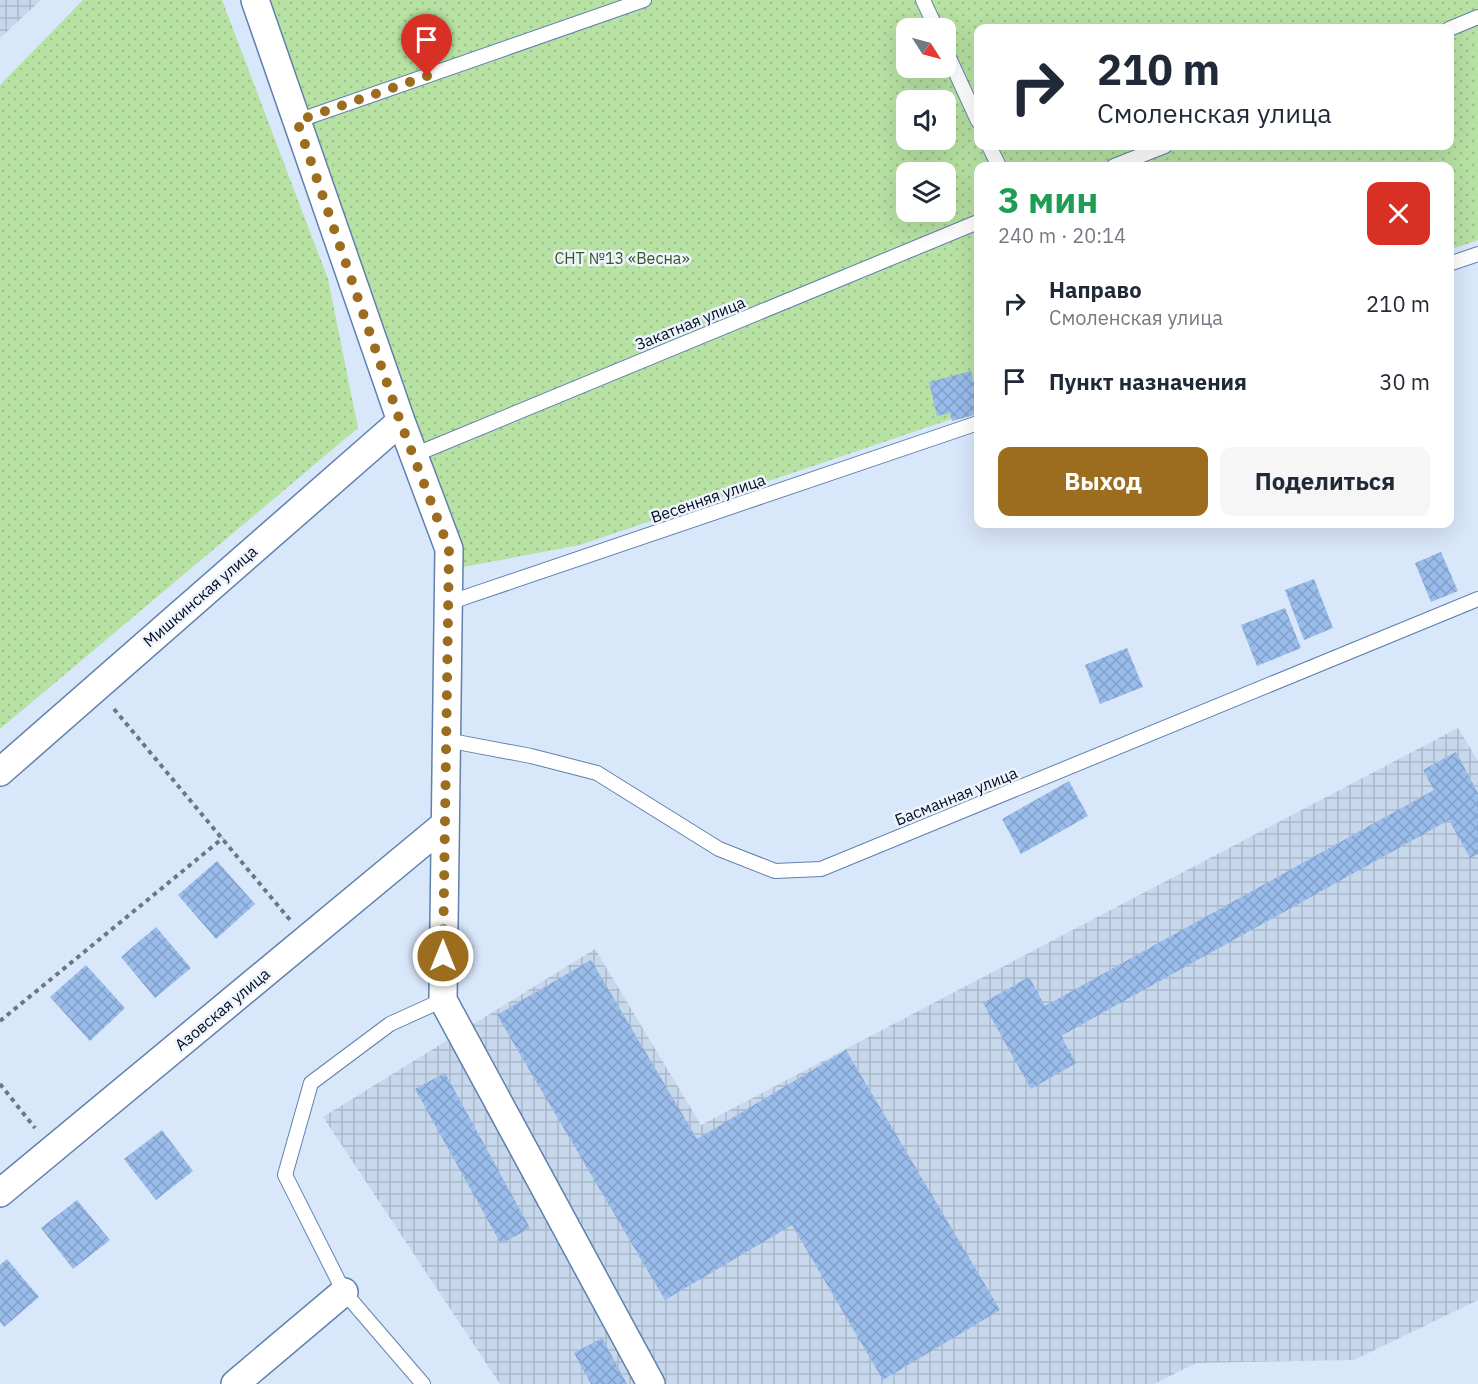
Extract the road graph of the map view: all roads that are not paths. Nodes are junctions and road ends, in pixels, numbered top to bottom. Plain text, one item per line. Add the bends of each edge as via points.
1 (255, 0) edge
2 (644, 0) edge
3 (923, 0) edge
4 (1478, 17) edge
5 (931, 18) edge
6 (1454, 26) edge
7 (956, 73) edge
8 (974, 112) edge
9 (297, 121) junction
10 (1155, 150) edge
11 (1124, 162) edge
12 (974, 224) edge
13 (1478, 254) edge
14 (1454, 262) edge
15 (400, 421) junction
16 (974, 424) edge
17 (414, 454) junction
18 (1478, 599) edge
19 (448, 603) junction
20 (446, 740) junction
21 (0, 772) edge
22 (444, 825) junction
23 (443, 1000) junction
24 (0, 1193) edge
25 (344, 1292) junction
26 (235, 1384) edge
27 (423, 1384) edge
28 (651, 1384) edge

1 - 9 street
2 - 9 lane
3 - 5 lane
4 - 6 lane
7 - 8 lane
9 - 15 street
10 - 11 lane
12 - 17 lane, Закатная улица
13 - 14 lane
15 - 17 street
15 - 21 street, Мишкинская улица
16 - 19 lane, Весенняя улица
17 - 19 street via 449,549
18 - 20 lane, Басманная улица via 822,868 775,871 719,849 597,773
19 - 20 street
20 - 22 street
22 - 23 street
22 - 24 street, Азовская улица
23 - 25 lane via 390,1024 311,1083 285,1175
23 - 28 street
25 - 26 street
25 - 27 lane

